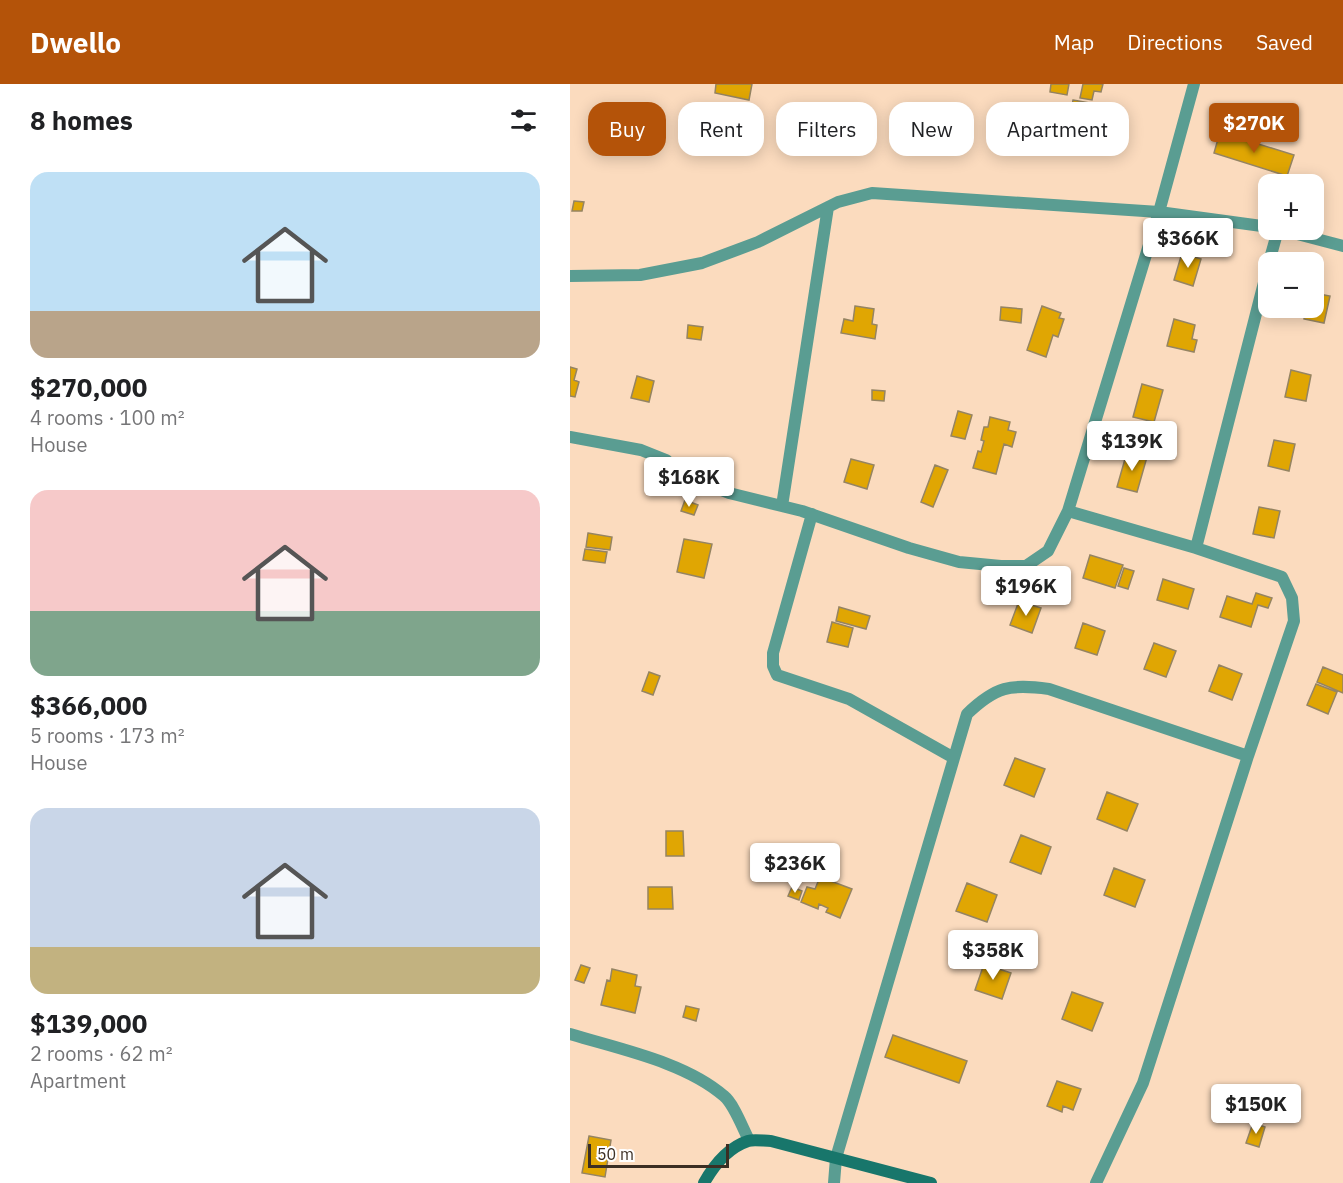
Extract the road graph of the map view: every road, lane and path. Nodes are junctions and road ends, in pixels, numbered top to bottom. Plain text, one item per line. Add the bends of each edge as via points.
1 (1194, 84) edge
2 (828, 207) junction
3 (1160, 212) junction
4 (1258, 225) edge
5 (1319, 240) edge
6 (1343, 246) edge
7 (570, 276) edge
8 (1258, 306) edge
9 (570, 437) edge
10 (782, 506) junction
11 (1068, 511) junction
12 (812, 514) junction
13 (1196, 548) junction
14 (1248, 756) junction
15 (954, 758) junction
16 (570, 1034) edge
17 (749, 1140) junction
18 (836, 1158) junction
19 (704, 1183) edge
20 (834, 1183) edge
21 (931, 1183) edge
22 (1096, 1183) edge

1 - 3 street
2 - 3 street via 872,193
2 - 7 street via 758,242 702,263 640,275
2 - 10 street
3 - 4 street
3 - 11 street
5 - 6 street
8 - 13 street
9 - 10 street via 641,450 666,460 681,474 729,493
10 - 12 street
11 - 12 street via 1048,551 1026,566 959,562
11 - 13 street
12 - 15 street via 773,653 777,675 849,699
13 - 14 street via 1282,577 1292,598 1294,621
14 - 15 street via 1049,689 1025,686 1001,689 982,699 967,714
14 - 22 street via 1143,1083
15 - 18 street
16 - 17 street via 696,1077 726,1097
17 - 18 street via 771,1141
17 - 19 street via 714,1165
18 - 20 street
18 - 21 street

